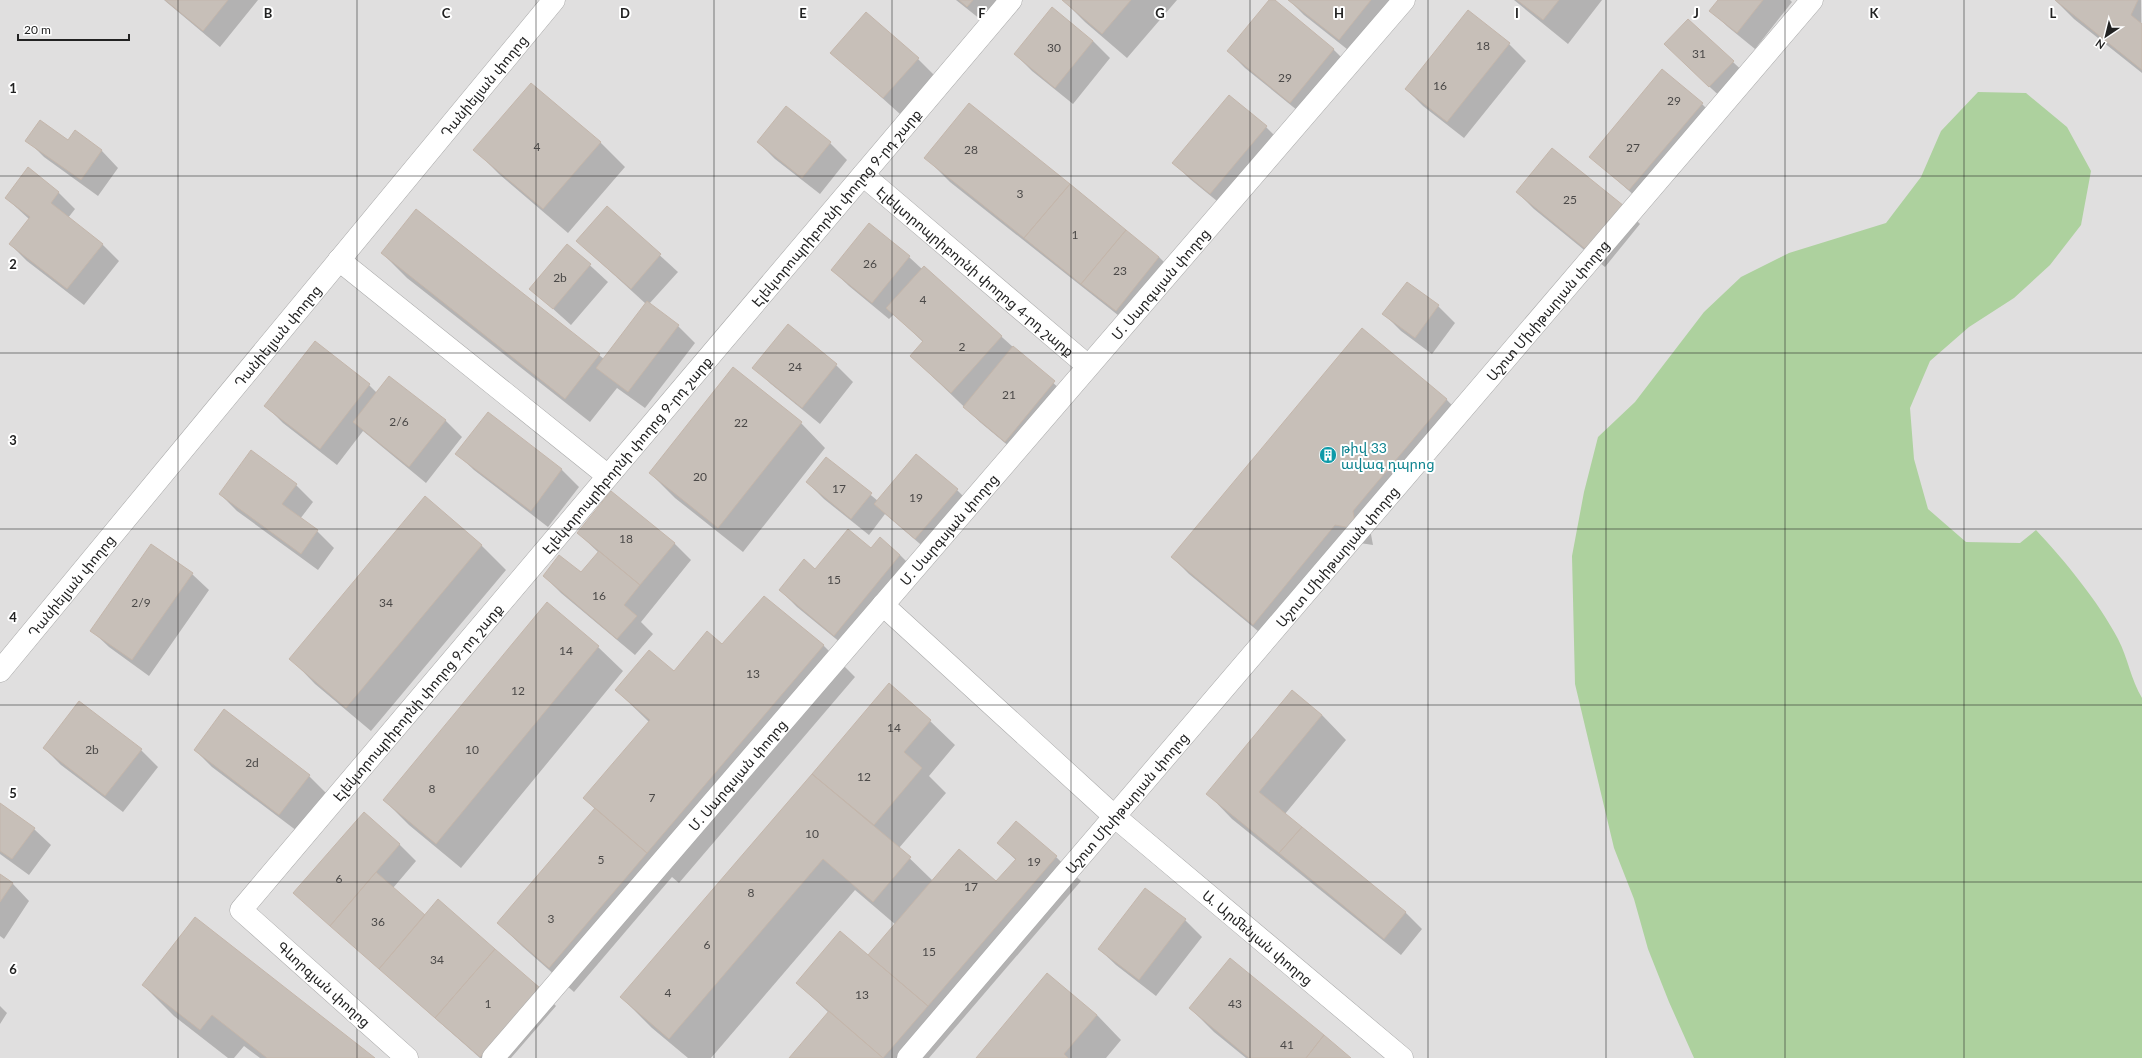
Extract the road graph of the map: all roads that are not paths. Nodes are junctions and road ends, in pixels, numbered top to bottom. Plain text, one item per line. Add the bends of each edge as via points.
1 (554, 0) edge
2 (1011, 0) edge
3 (1404, 0) edge
4 (1812, 0) edge
5 (863, 175) junction
6 (339, 260) junction
7 (1088, 366) junction
8 (608, 476) junction
9 (883, 605) junction
10 (0, 671) edge
11 (1114, 816) junction
12 (241, 910) joint
13 (913, 1056) edge
14 (407, 1058) edge
15 (493, 1058) edge
16 (1402, 1058) edge

1 - 6 street, Դանիելյան փողոց
2 - 5 street, Էլեկտրոպրիբորնի փողոց 9-րդ շարք
3 - 7 street, Մ. Սարգսյան փողոց
4 - 11 street, Աշոտ Մխիթարյան փողոց
5 - 7 street, Էլեկտրոպրիբորնի փողոց 4-րդ շարք
5 - 8 street, Էլեկտրոպրիբորնի փողոց 9-րդ շարք
6 - 8 street
6 - 10 street, Դանիելյան փողոց
7 - 9 street, Մ. Սարգսյան փողոց
8 - 12 street, Էլեկտրոպրիբորնի փողոց 9-րդ շարք
9 - 11 street, Ա. Արմենյան փողոց
9 - 15 street, Մ. Սարգսյան փողոց
11 - 13 street, Աշոտ Մխիթարյան փողոց
11 - 16 street, Ա. Արմենյան փողոց
12 - 14 street, Գևորգյան փողոց

